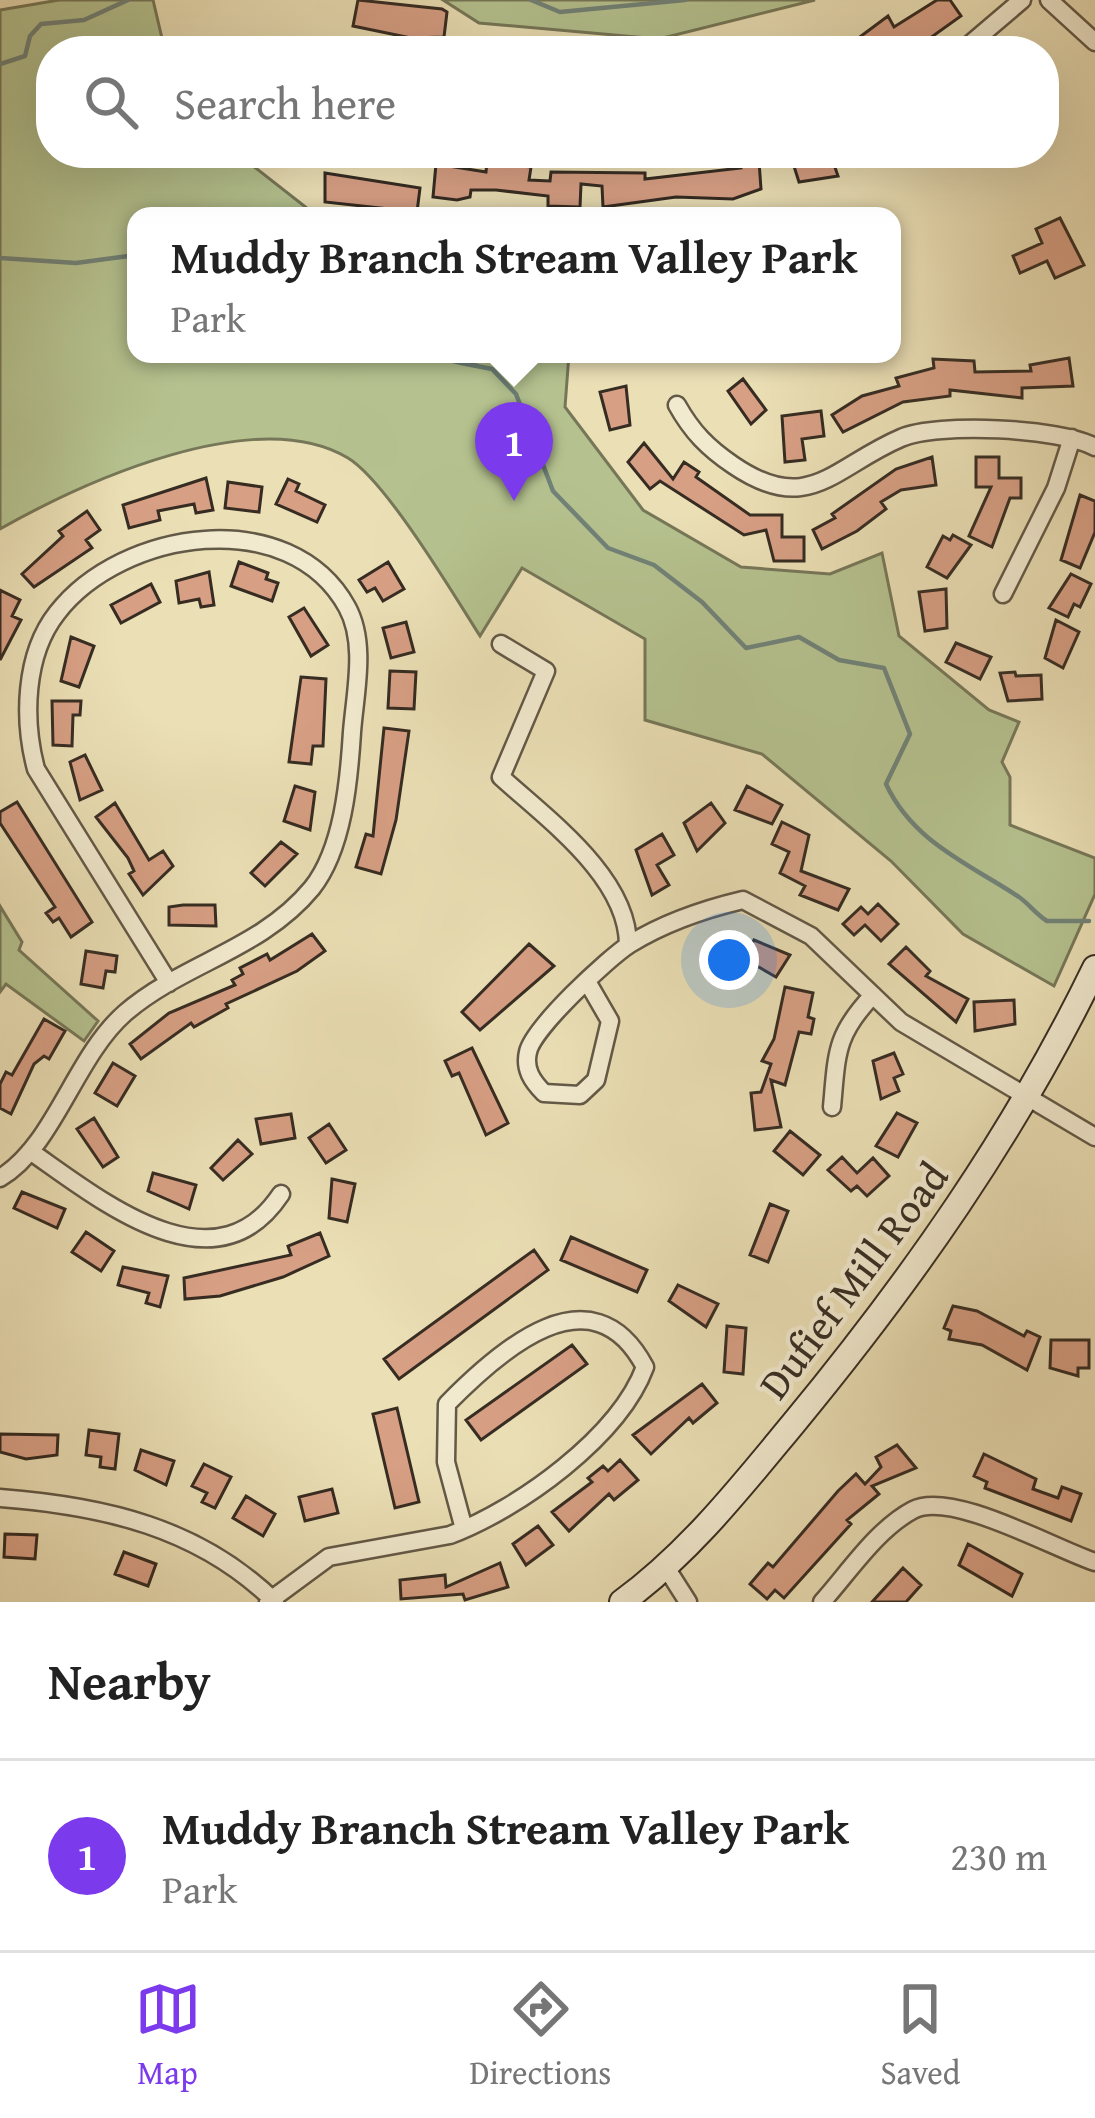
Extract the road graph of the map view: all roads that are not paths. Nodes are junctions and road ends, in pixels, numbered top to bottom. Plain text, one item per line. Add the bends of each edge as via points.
1 (1022, 0) edge
2 (1049, 0) edge
3 (980, 36) edge
4 (1095, 42) edge
5 (677, 405) dead end
6 (1072, 438) junction
7 (1095, 447) edge
8 (1003, 594) dead end
9 (501, 644) dead end
10 (628, 945) junction
11 (1095, 968) edge
12 (169, 982) junction
13 (588, 983) junction
14 (873, 995) junction
15 (1030, 1096) junction
16 (832, 1107) dead end
17 (1095, 1137) edge
18 (30, 1151) junction
19 (0, 1178) edge
20 (280, 1194) dead end
21 (0, 1498) edge
22 (464, 1529) junction
23 (1095, 1562) edge
24 (667, 1569) junction
25 (272, 1601) edge
26 (622, 1602) edge
27 (688, 1602) edge
28 (822, 1602) edge

1 - 3 street
2 - 4 street
5 - 6 street via 710,449 773,488 824,481 920,432
6 - 7 street
6 - 8 street
9 - 10 street via 546,671 501,777 591,864 628,923
10 - 13 street
10 - 14 street via 743,900 811,936
11 - 15 main road, Dufief Mill Road
12 - 12 street via 266,934 331,859 352,741 358,640 348,608 314,567 258,540 185,544 100,574 56,614 30,676 28,741 36,770
12 - 18 street via 98,1040
13 - 13 street via 528,1048 527,1067 544,1093 580,1095 596,1080 610,1021
14 - 15 street via 901,1022
14 - 16 street via 838,1042
15 - 17 street
15 - 24 main road, Dufief Mill Road via 915,1272
18 - 19 street
18 - 20 street via 126,1217 176,1236 241,1231 266,1216
21 - 25 street via 118,1512 196,1543
22 - 22 street via 534,1491 616,1416 644,1366 631,1341 593,1320 559,1320 447,1403 446,1462
22 - 25 street via 329,1557
23 - 28 street via 931,1505 893,1522
24 - 26 main road, Dufief Mill Road
24 - 27 street

